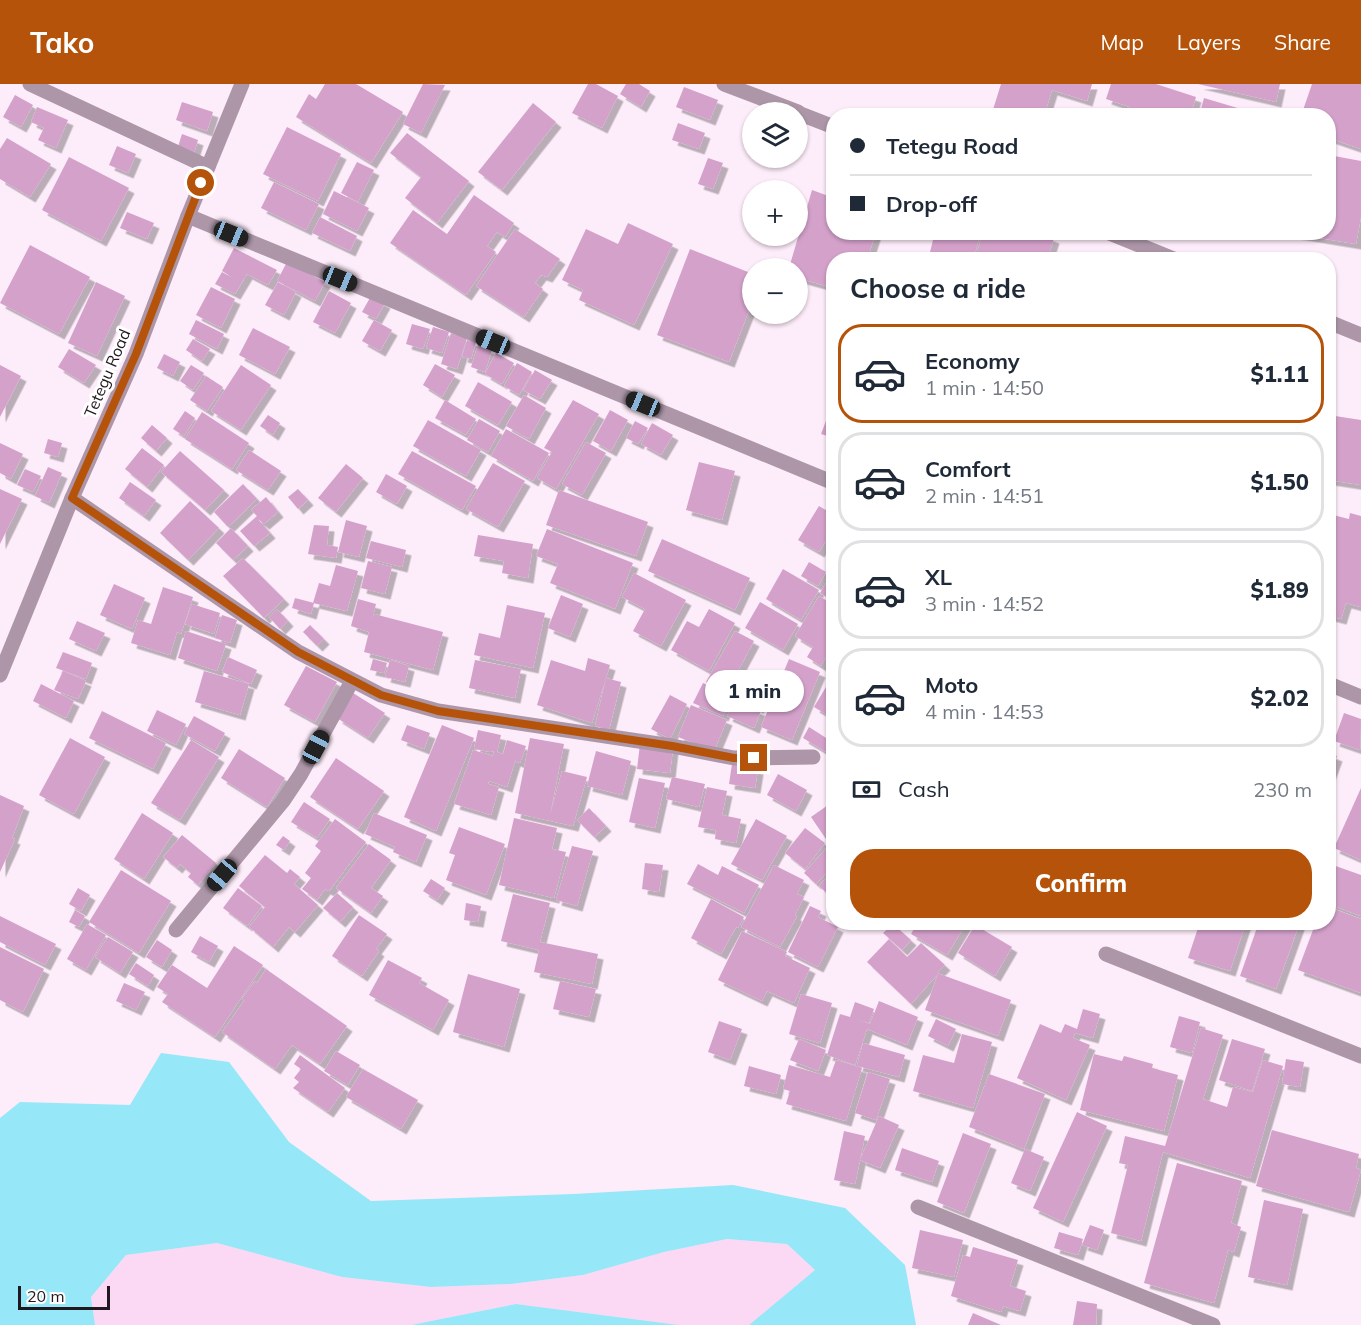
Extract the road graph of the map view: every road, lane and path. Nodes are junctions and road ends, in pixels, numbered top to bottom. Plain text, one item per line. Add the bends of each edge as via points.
1 (30, 84) edge
2 (242, 84) edge
3 (724, 84) edge
4 (770, 102) edge
5 (808, 117) edge
6 (826, 124) edge
7 (208, 167) junction
8 (188, 216) junction
9 (1127, 240) edge
10 (1156, 252) edge
11 (1336, 325) edge
12 (1361, 335) edge
13 (826, 480) edge
14 (72, 498) junction
15 (0, 675) edge
16 (352, 681) junction
17 (1336, 687) edge
18 (1361, 697) edge
19 (813, 757) dead end
20 (176, 930) dead end
21 (1106, 954) dead end
22 (1361, 1056) edge
23 (918, 1207) dead end
24 (1213, 1325) edge

1 - 7 street
2 - 7 street, Tetegu Road
3 - 4 street
5 - 6 street
7 - 8 street, Tetegu Road
8 - 13 street
8 - 14 street, Tetegu Road via 136,354
9 - 10 street
11 - 12 street
14 - 15 street, Tetegu Road
14 - 16 street via 298,652
16 - 19 street via 381,695 438,711 734,758
16 - 20 street via 283,801
17 - 18 street
21 - 22 street
23 - 24 street

